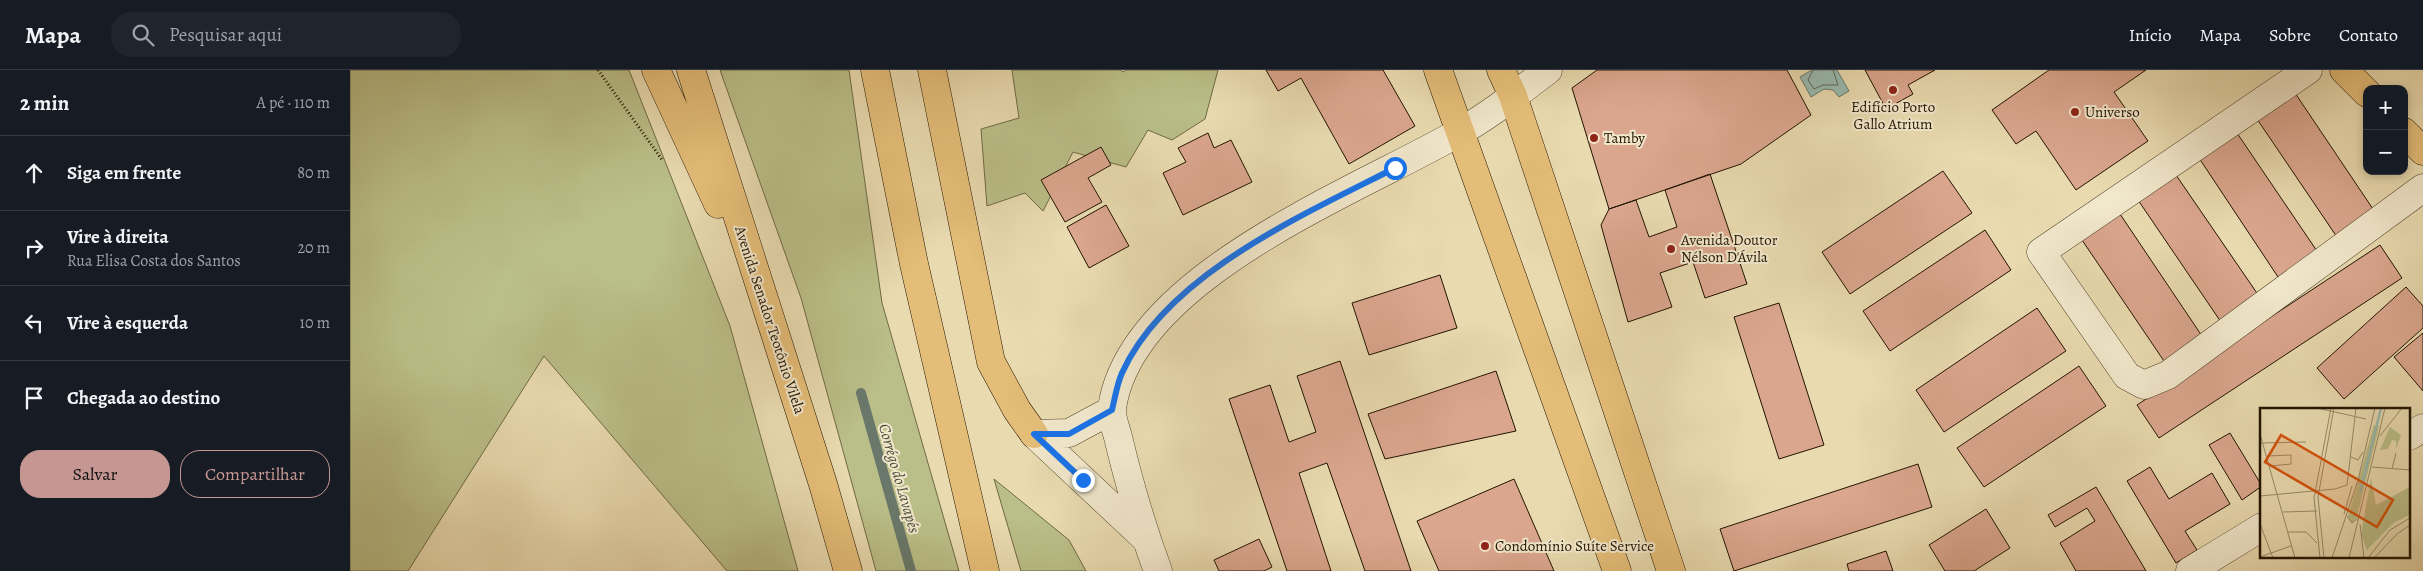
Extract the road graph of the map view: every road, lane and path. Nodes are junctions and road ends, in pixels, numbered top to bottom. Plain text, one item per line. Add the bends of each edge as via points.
1 (656, 70) edge
2 (691, 70) edge
3 (875, 70) edge
4 (932, 70) edge
5 (1438, 70) edge
6 (1501, 70) edge
7 (1548, 70) edge
8 (2308, 70) edge
9 (2344, 70) edge
10 (2363, 89) edge
11 (1513, 96) junction
12 (1461, 132) junction
13 (2408, 136) edge
14 (2423, 151) edge
15 (2423, 188) edge
16 (765, 305) junction
17 (1112, 410) junction
18 (2423, 428) edge
19 (1034, 434) junction
20 (2410, 435) edge
21 (2260, 528) edge
22 (1146, 539) junction
23 (848, 571) edge
24 (985, 571) edge
25 (1158, 571) edge
26 (1618, 571) edge
27 (1671, 571) edge
28 (2190, 571) edge

1 - 16 main road
2 - 16 main road, Avenida Senador Teotônio Vilela
3 - 24 main road via 914,264
4 - 19 main road via 991,362
5 - 12 main road
6 - 11 main road
7 - 11 street
8 - 15 street via 2041,252 2127,376 2144,385 2168,375
9 - 10 main road
11 - 12 street
11 - 27 main road
12 - 17 street via 1234,255 1185,293 1146,333 1121,374
12 - 26 main road
13 - 14 main road
16 - 23 main road, Avenida Senador Teotônio Vilela
17 - 19 street via 1069,434
17 - 22 street
18 - 20 street
19 - 22 street
21 - 28 street
22 - 25 street

